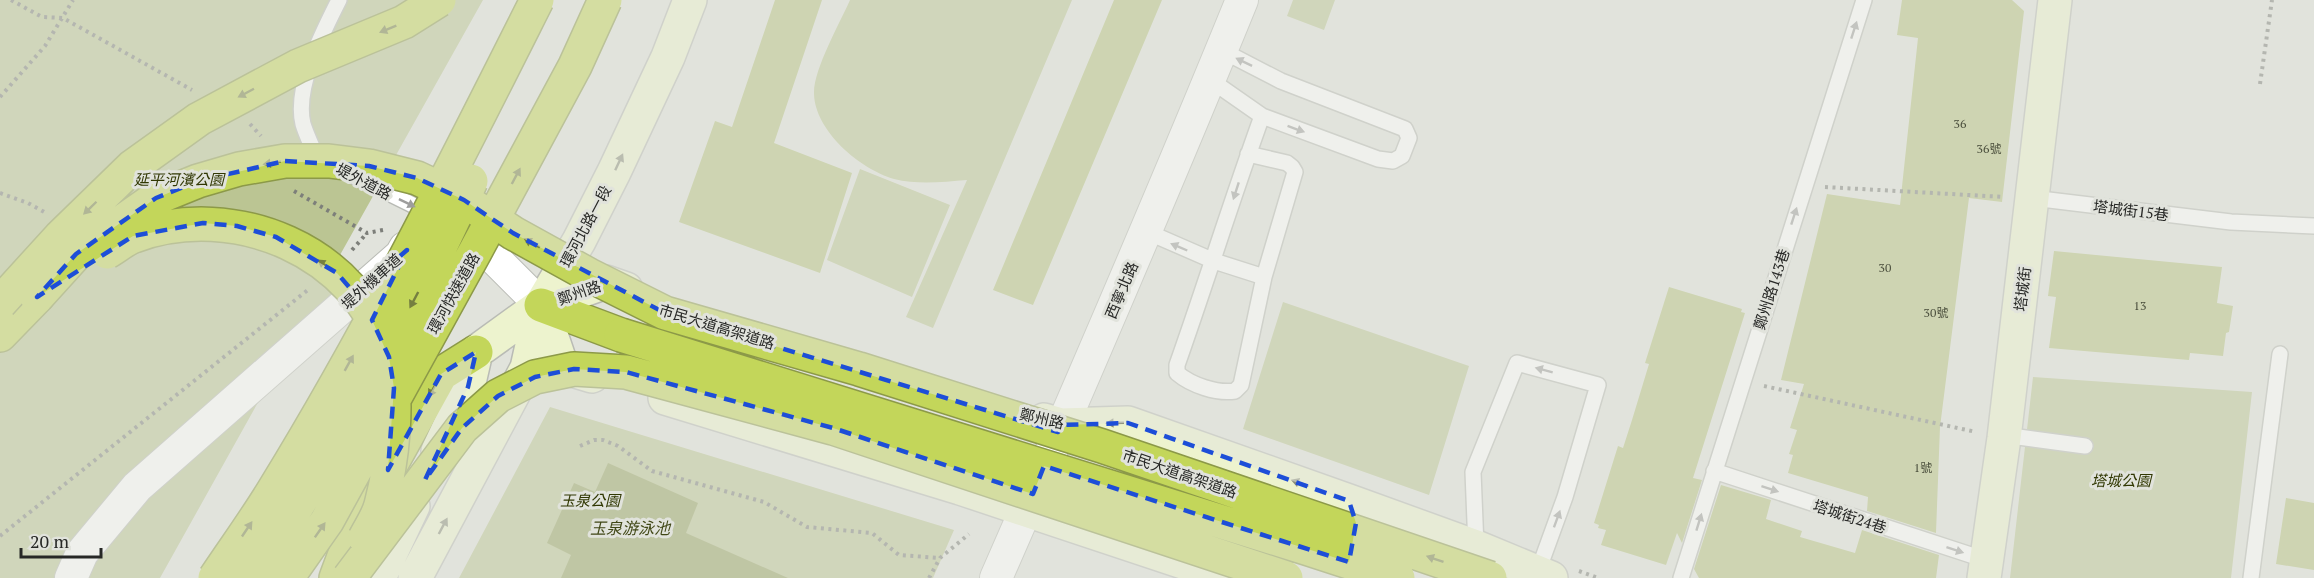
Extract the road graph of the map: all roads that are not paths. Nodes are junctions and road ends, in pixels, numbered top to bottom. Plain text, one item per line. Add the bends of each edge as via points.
1 (339, 0) edge
2 (439, 0) edge
3 (537, 0) edge
4 (549, 0) edge
5 (555, 0) edge
6 (605, 0) edge
7 (690, 0) edge
8 (1242, 0) edge
9 (1863, 0) edge
10 (2055, 0) edge
11 (1221, 51) junction
12 (1209, 79) junction
13 (1262, 116) junction
14 (1248, 154) junction
15 (2032, 198) junction
16 (438, 217) junction
17 (2314, 226) edge
18 (1145, 231) junction
19 (1214, 261) junction
20 (1264, 277) junction
21 (37, 297) junction
22 (0, 303) edge
23 (541, 305) junction
24 (0, 335) edge
25 (476, 352) junction
26 (2280, 354) dead end
27 (1061, 425) junction
28 (2004, 438) junction
29 (2085, 446) dead end
30 (1714, 471) junction
31 (1349, 501) junction
32 (1026, 511) junction
33 (1476, 548) junction
34 (1985, 569) edge
35 (1544, 576) edge
36 (70, 578) edge
37 (83, 578) edge
38 (215, 578) edge
39 (251, 578) edge
40 (287, 578) edge
41 (336, 578) edge
42 (347, 578) edge
43 (379, 578) edge
44 (415, 578) edge
45 (996, 578) edge
46 (1231, 578) edge
47 (1286, 578) edge
48 (1345, 578) edge
49 (1398, 578) edge
50 (1490, 578) edge
51 (1681, 578) edge
52 (2251, 578) edge

1 -> 16 lane, 堤外道路 via 304,82 303,122 315,154
2 -> 22 highway, bridge via 404,22 298,66 199,118 132,167
38 -> 3 highway, bridge via 338,383
4 - 16 lane
5 -> 39 highway, 環河快速道路, bridge via 444,242 376,371
40 -> 6 highway, 環河快速道路, bridge via 327,521 477,250 575,66
23 -> 7 street, 環河北路一段 via 614,172
8 - 11 street, 西寧北路
30 -> 9 lane, 鄭州路143巷
10 - 15 street, 塔城街
11 - 12 street, 西寧北路
13 -> 11 lane via 1378,159 1393,161 1402,156 1409,138 1405,129 1281,81
12 - 13 lane
12 - 18 street, 西寧北路
13 - 14 lane
14 -> 19 lane
14 - 20 lane via 1287,164 1295,172
15 - 17 lane, 塔城街15巷 via 2231,222
15 - 28 street, 塔城街
16 - 23 street, 堤外道路 via 471,235
16 - 36 street, 堤外機車道 via 415,232 401,255 137,488 82,553
16 - 37 street, 堤外機車道 via 418,258 142,501 92,556
19 -> 18 lane
18 - 27 street, 西寧北路
19 - 20 lane
19 - 20 lane via 1177,373 1185,380 1225,393 1241,385
21 - 24 highway, 市民大道高架道路
42 -> 21 highway, bridge via 380,508 388,469 394,388 389,357 378,328 337,273 276,237 237,226 203,223 133,236
50 -> 21 highway, 市民大道高架道路, bridge via 1091,443 665,312 513,233 464,200 417,178 369,166 285,161 198,181 156,198 76,254
23 - 25 street
23 - 27 street, 鄭州路 via 606,282
23 - 32 street, 鄭州路 via 562,367
44 -> 23 street, 環河北路一段 via 527,368
23 - 49 highway, bridge via 621,335
25 -> 41 highway via 441,374 352,535
25 - 43 street via 468,387
26 - 52 lane
31 -> 27 street, 鄭州路 via 1128,423
27 - 32 street, 西寧北路
28 - 29 lane
28 - 34 street, 塔城街
30 -> 34 lane, 塔城街24巷
51 -> 30 lane, 鄭州路143巷
31 - 33 street, 鄭州路
31 - 48 street via 1356,523
32 - 45 street, 西寧北路
32 - 46 street, 鄭州路
33 - 35 street, 鄭州路
35 -> 33 lane via 1598,385 1517,363 1473,472
42 - 47 highway, bridge via 462,429 498,396 535,377 574,369 626,372 833,428

